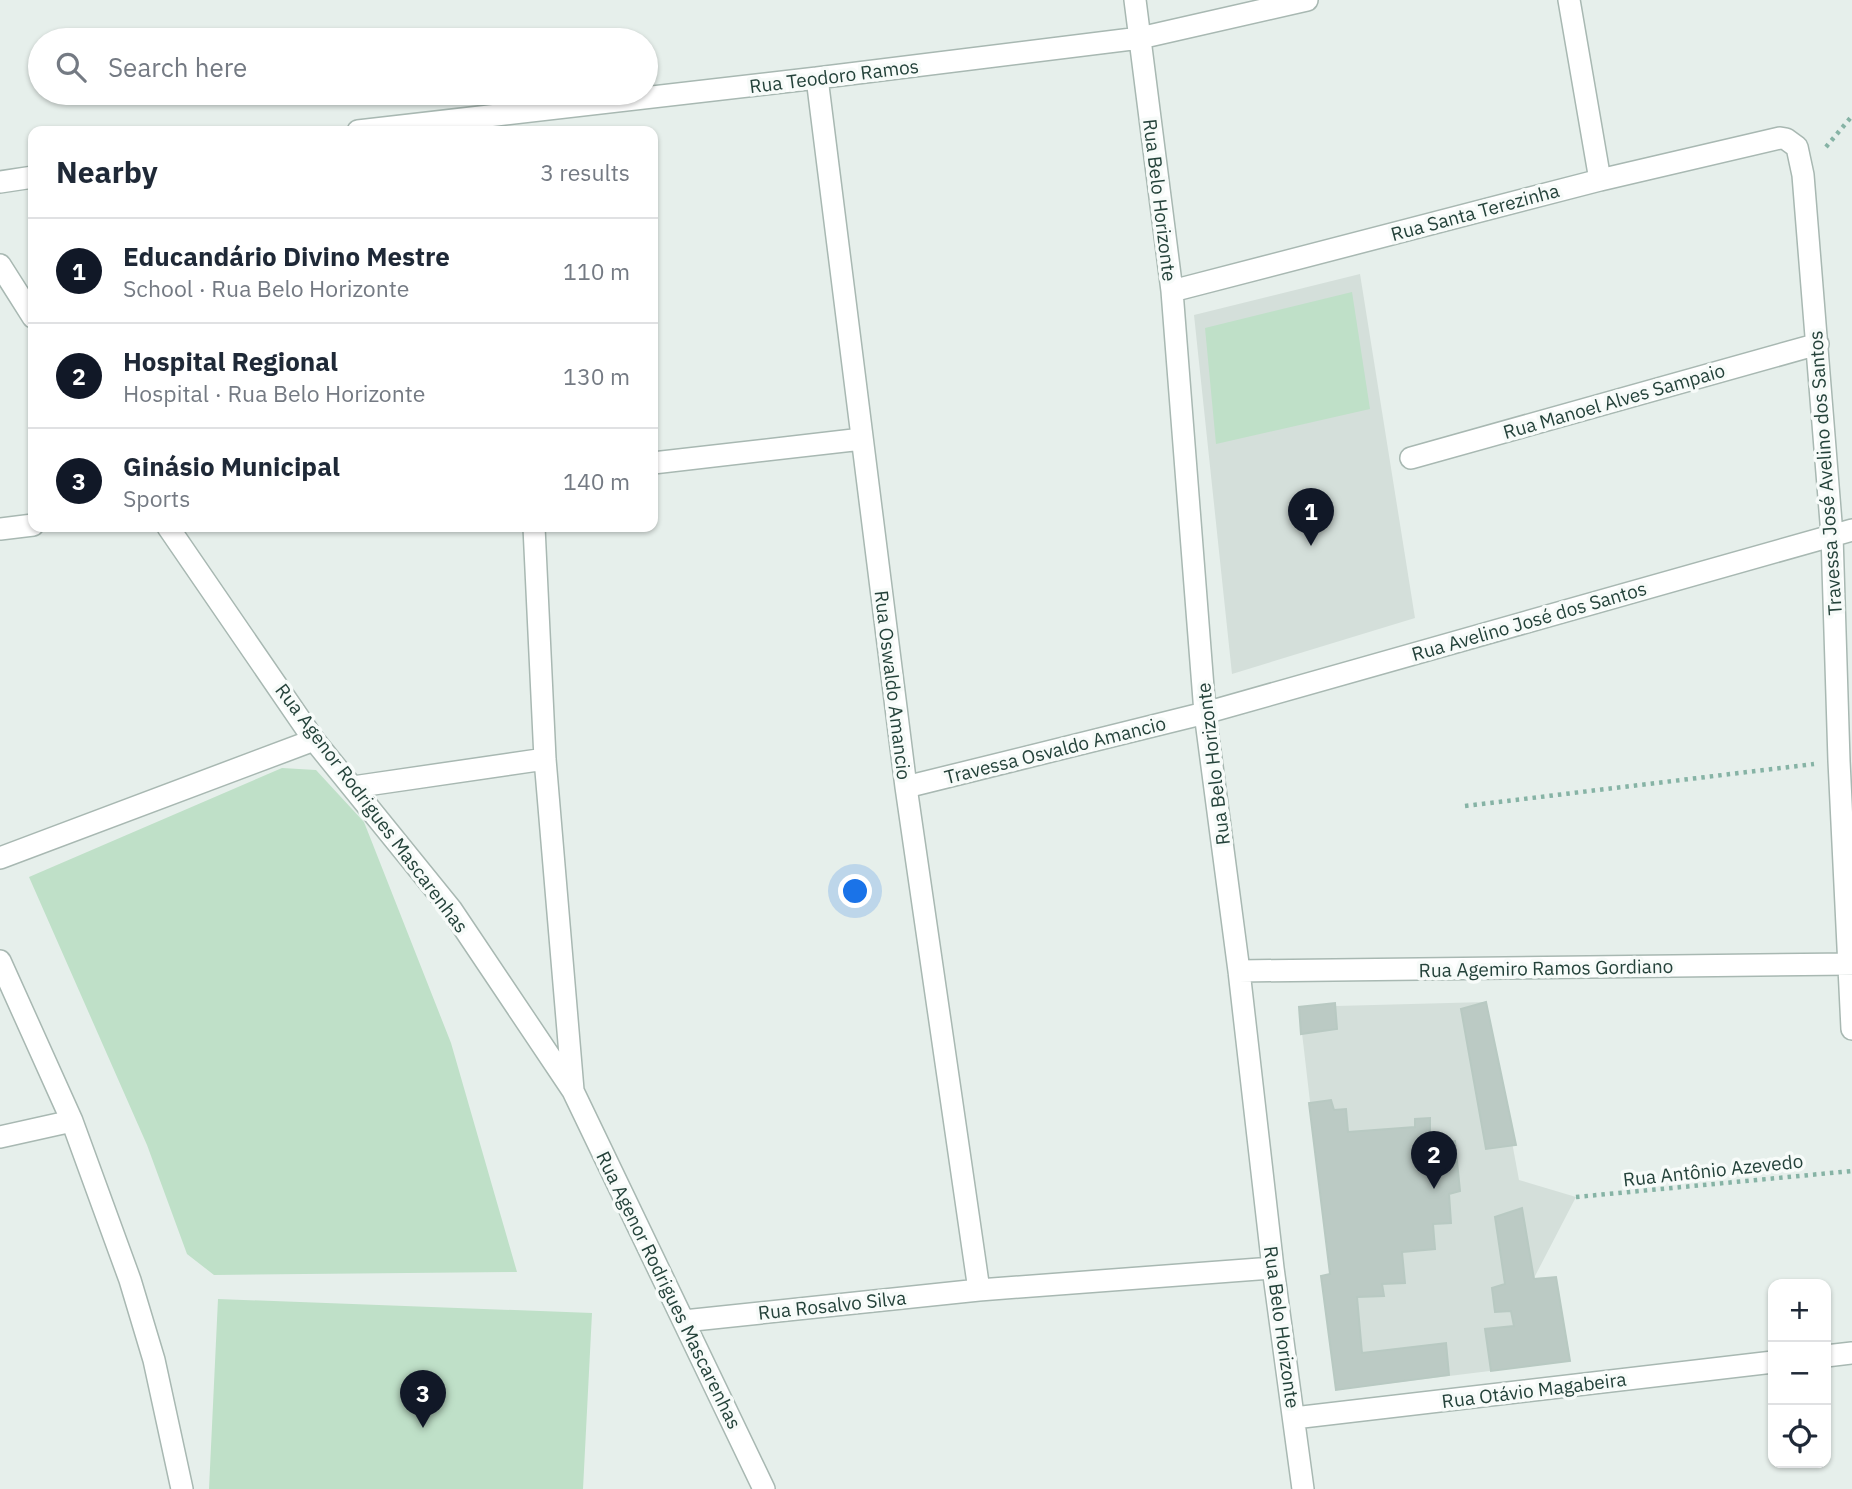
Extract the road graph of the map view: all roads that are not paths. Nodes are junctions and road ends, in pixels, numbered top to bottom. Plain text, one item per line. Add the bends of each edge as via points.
1 (1135, 0) edge
2 (1307, 0) edge
3 (1569, 0) edge
4 (1140, 38) junction
5 (817, 78) junction
6 (658, 96) edge
7 (583, 105) edge
8 (401, 126) edge
9 (1780, 138) joint
10 (28, 178) edge
11 (1600, 180) junction
12 (0, 181) edge
13 (0, 265) edge
14 (1171, 291) junction
15 (28, 309) edge
16 (1818, 344) junction
17 (862, 439) junction
18 (1411, 458) dead end
19 (658, 462) edge
20 (28, 526) edge
21 (0, 529) edge
22 (171, 532) edge
23 (534, 532) edge
24 (1842, 533) edge
25 (1205, 713) junction
26 (314, 740) junction
27 (545, 759) junction
28 (353, 787) junction
29 (905, 787) junction
30 (0, 858) edge
31 (0, 961) edge
32 (1851, 964) edge
33 (1239, 971) junction
34 (1852, 1029) edge
35 (573, 1091) junction
36 (72, 1121) junction
37 (0, 1137) edge
38 (1273, 1268) junction
39 (979, 1290) junction
40 (684, 1321) junction
41 (1852, 1353) edge
42 (1831, 1355) edge
43 (1768, 1363) edge
44 (1294, 1418) junction
45 (182, 1489) edge
46 (764, 1489) edge
47 (1303, 1489) edge

1 - 4 street, Rua Belo Horizonte
2 - 4 street, Rua Teodoro Ramos
3 - 11 street
4 - 5 street, Rua Teodoro Ramos
4 - 14 street, Rua Belo Horizonte
5 - 6 street, Rua Teodoro Ramos
5 - 17 street, Rua Oswaldo Amancio
7 - 8 street, Rua Teodoro Ramos
9 - 11 street, Rua Santa Terezinha
9 - 16 street, Travessa José Avelino dos Santos via 1791,142 1799,153
10 - 12 street
11 - 14 street, Rua Santa Terezinha
13 - 15 street
14 - 25 street, Rua Belo Horizonte
16 - 18 street, Rua Manoel Alves Sampaio
16 - 24 street, Travessa José Avelino dos Santos
17 - 19 street
17 - 29 street, Rua Oswaldo Amancio
20 - 21 street
22 - 26 street, Rua Agenor Rodrigues Mascarenhas
23 - 27 street, Rua Agenor Rodrigues Mascarenhas
24 - 25 street, Rua Avelino José dos Santos
24 - 32 street, Travessa José Avelino dos Santos via 1839,761
25 - 29 street, Travessa Osvaldo Amancio
25 - 33 street, Rua Belo Horizonte
26 - 28 street, Rua Agenor Rodrigues Mascarenhas
26 - 30 street
27 - 28 street
27 - 35 street, Rua Agenor Rodrigues Mascarenhas
28 - 35 street, Rua Agenor Rodrigues Mascarenhas via 452,909
29 - 39 street, Rua Oswaldo Amancio
31 - 36 street
32 - 33 street, Rua Agemiro Ramos Gordiano
32 - 34 street, Travessa José Avelino dos Santos
33 - 38 street, Rua Belo Horizonte
35 - 40 street, Rua Agenor Rodrigues Mascarenhas
36 - 37 street
36 - 45 street via 150,1346
38 - 39 street, Rua Rosalvo Silva
38 - 44 street, Rua Belo Horizonte
39 - 40 street, Rua Rosalvo Silva
40 - 46 street, Rua Agenor Rodrigues Mascarenhas
41 - 42 street
43 - 44 street, Rua Otávio Magabeira
44 - 47 street, Rua Belo Horizonte

